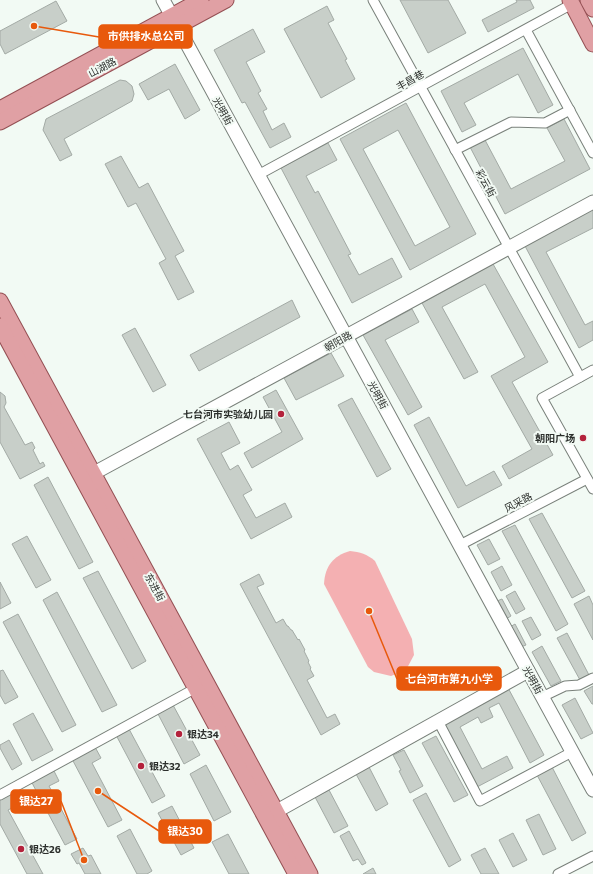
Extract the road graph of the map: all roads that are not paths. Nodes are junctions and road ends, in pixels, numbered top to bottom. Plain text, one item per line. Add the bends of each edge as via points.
1 (163, 0) edge
2 (201, 0) edge
3 (226, 0) edge
4 (373, 0) edge
5 (588, 0) edge
6 (571, 2) edge
7 (593, 9) edge
8 (175, 21) junction
9 (526, 30) junction
10 (593, 44) edge
11 (421, 87) junction
12 (0, 109) edge
13 (570, 110) junction
14 (0, 122) edge
15 (455, 150) junction
16 (593, 153) edge
17 (258, 175) junction
18 (593, 202) edge
19 (509, 248) junction
20 (0, 301) edge
21 (0, 326) edge
22 (346, 336) junction
23 (593, 370) edge
24 (580, 377) junction
25 (88, 476) junction
26 (587, 479) junction
27 (593, 489) edge
28 (460, 545) junction
29 (528, 671) junction
30 (593, 678) edge
31 (196, 688) junction
32 (542, 697) junction
33 (438, 721) junction
34 (572, 752) junction
35 (593, 790) edge
36 (0, 795) edge
37 (276, 811) junction
38 (593, 856) edge
39 (296, 874) edge
40 (310, 874) edge
41 (558, 874) edge

1 - 8 main road, 光明街
2 - 8 main road, 山湖路
3 - 8 main road, 山湖路
4 - 11 street, 彩云街
5 - 7 main road
6 - 9 street, 丰昌巷
6 - 10 main road
8 - 12 main road, 山湖路
8 - 14 main road, 山湖路
8 - 17 main road, 光明街
9 - 11 street, 丰昌巷
9 - 13 street
11 - 15 street, 彩云街
11 - 17 street, 丰昌巷
13 - 15 street via 545,123 511,122
13 - 16 street
15 - 19 street, 彩云街
17 - 22 main road, 光明街
18 - 19 main road, 朝阳路
19 - 22 main road, 朝阳路
19 - 24 street, 彩云街
20 - 25 main road, 东进街
21 - 25 main road, 东进街
22 - 25 main road, 朝阳路
22 - 28 main road, 光明街
23 - 24 street
24 - 26 street via 542,398
25 - 31 main road, 东进街
25 - 37 main road, 东进街
26 - 27 street
26 - 28 street, 风采路
28 - 29 main road, 光明街
29 - 32 main road, 光明街
29 - 33 main road
30 - 32 street via 579,685 565,686
31 - 36 street
31 - 39 main road, 东进街
32 - 34 main road, 光明街
33 - 34 street via 480,801
33 - 37 main road
34 - 35 main road, 光明街
37 - 40 main road, 东进街
38 - 41 street

